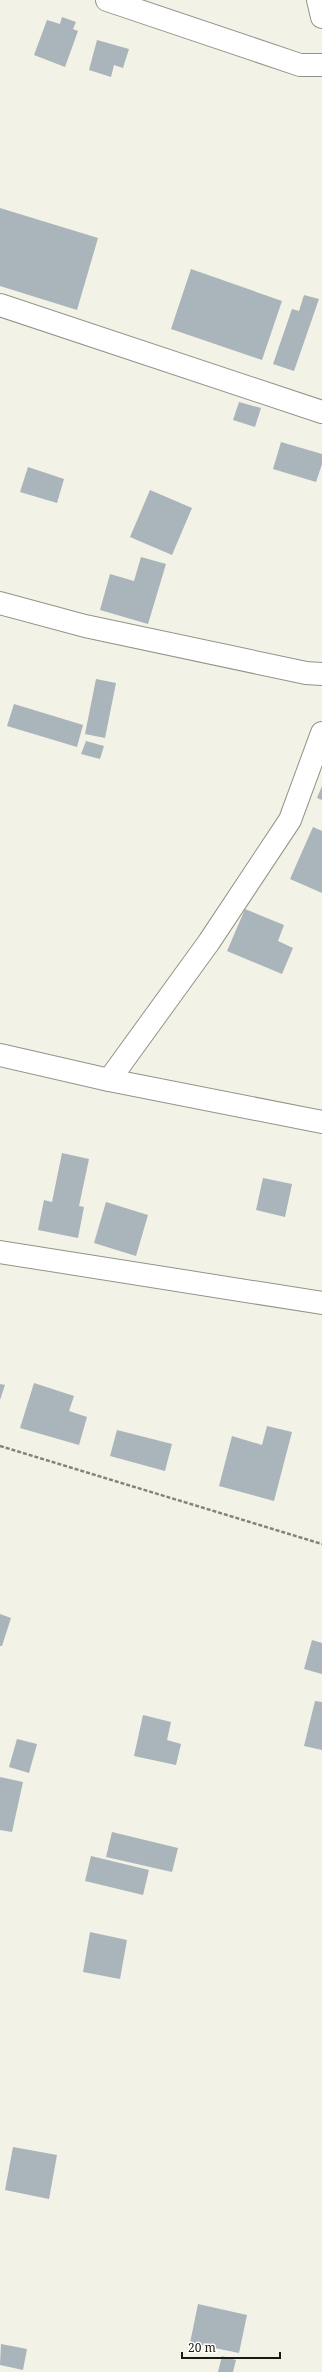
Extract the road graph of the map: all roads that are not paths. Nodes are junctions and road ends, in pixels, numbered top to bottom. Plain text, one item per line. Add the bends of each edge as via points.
1 (107, 0) edge
2 (318, 0) edge
3 (322, 17) edge
4 (322, 65) edge
5 (0, 305) edge
6 (322, 412) edge
7 (0, 603) edge
8 (322, 674) edge
9 (322, 733) edge
10 (0, 1055) edge
11 (109, 1080) junction
12 (322, 1122) edge
13 (0, 1252) edge
14 (322, 1303) edge

1 - 4 street via 300,65
2 - 3 street
5 - 6 street
7 - 8 street via 85,626 306,673
9 - 11 street via 290,820 209,942
10 - 11 street
11 - 12 street
13 - 14 street

